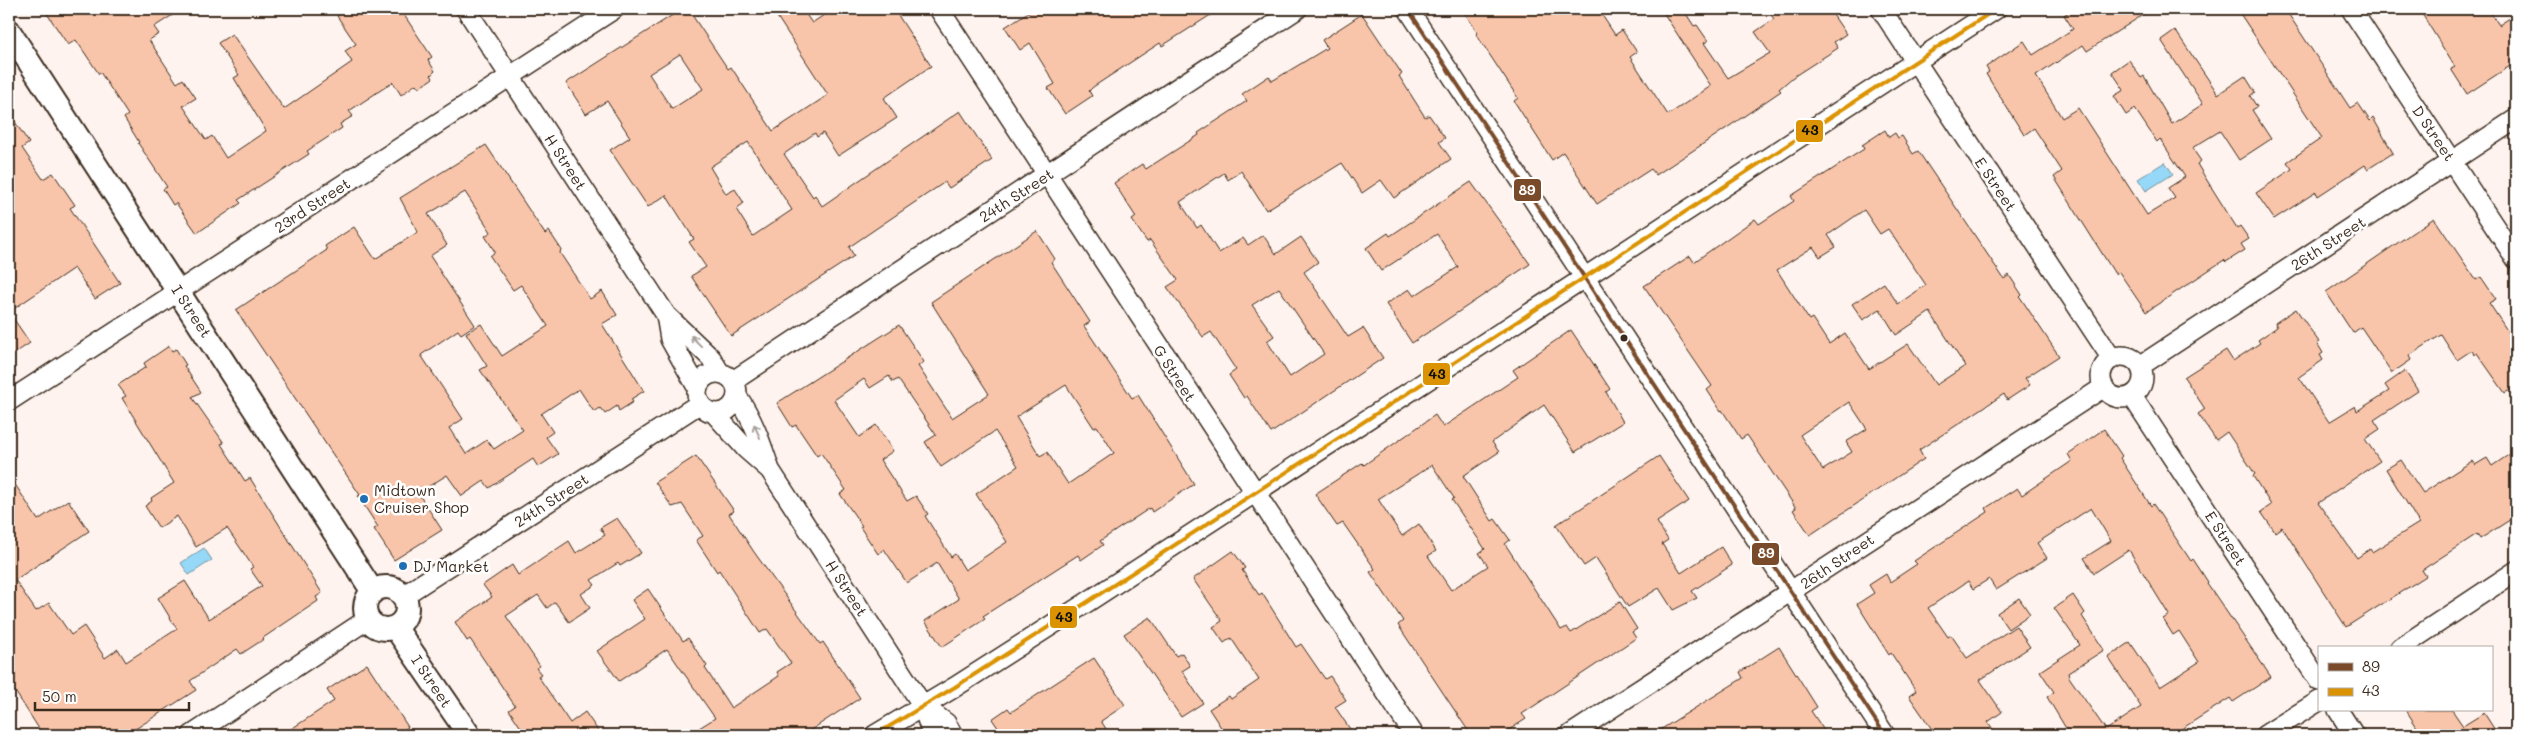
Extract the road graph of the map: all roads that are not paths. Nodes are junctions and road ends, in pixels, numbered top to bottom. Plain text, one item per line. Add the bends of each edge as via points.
1 (466, 9) edge
2 (614, 9) edge
3 (939, 9) edge
4 (1297, 9) edge
5 (1408, 9) edge
6 (1881, 9) edge
7 (1996, 9) edge
8 (2351, 9) edge
9 (9, 31) edge
10 (1915, 61) junction
11 (511, 77) junction
12 (2516, 119) edge
13 (2453, 161) junction
14 (1046, 176) junction
15 (2516, 259) edge
16 (1583, 278) junction
17 (179, 290) junction
18 (666, 315) junction
19 (2112, 359) junction
20 (2140, 366) junction
21 (730, 383) junction
22 (2104, 388) junction
23 (2132, 396) junction
24 (703, 401) junction
25 (9, 402) edge
26 (770, 470) junction
27 (1253, 492) junction
28 (2516, 571) edge
29 (373, 592) junction
30 (1791, 592) junction
31 (402, 596) junction
32 (368, 619) junction
33 (395, 627) junction
34 (2403, 646) edge
35 (2318, 679) edge
36 (2318, 702) edge
37 (924, 706) junction
38 (2339, 712) edge
39 (192, 735) edge
40 (469, 735) edge
41 (875, 735) edge
42 (932, 735) edge
43 (954, 735) edge
44 (1414, 735) edge
45 (1570, 735) edge
46 (1885, 735) edge
47 (2265, 735) edge
48 (2354, 735) edge

1 - 11 street, H Street
2 - 11 street, 23rd Street
3 - 14 street, G Street
4 - 14 street, 24th Street
5 - 16 street
6 - 10 street, E Street
7 - 10 street
8 - 13 street, D Street
9 - 17 street, I Street
10 - 16 street
10 - 19 street, E Street
11 - 17 street, 23rd Street
11 - 18 street, H Street
12 - 13 street, 26th Street
13 - 15 street, D Street
13 - 20 street, 26th Street
14 - 21 street, 24th Street
14 - 27 street, G Street
16 - 27 street
16 - 30 street
17 - 25 street, 23rd Street
17 - 29 street, I Street
21 -> 18 street, H Street via 711,358
18 - 24 street, H Street via 670,339
19 - 20 street via 2128,357
19 - 22 street via 2102,371
20 - 23 street via 2143,383
21 - 24 street via 714,372 704,377
21 - 24 street via 731,407 720,413
26 -> 21 street, H Street via 760,438
22 - 23 street via 2116,397
22 - 30 street, 26th Street
23 - 35 street, E Street
24 - 26 street, H Street via 746,449
24 - 31 street, 24th Street
26 - 37 street, H Street
27 - 37 street
27 - 44 street, G Street
28 - 34 street
29 - 31 street via 390,588
29 - 32 street via 365,606
30 - 45 street, 26th Street
30 - 46 street
31 - 33 street via 407,609 405,617
32 - 33 street via 380,628
32 - 39 street
33 - 40 street, I Street
36 - 47 street
37 - 41 street
37 - 42 street, H Street
37 - 43 street, H Street via 946,723
38 - 48 street

